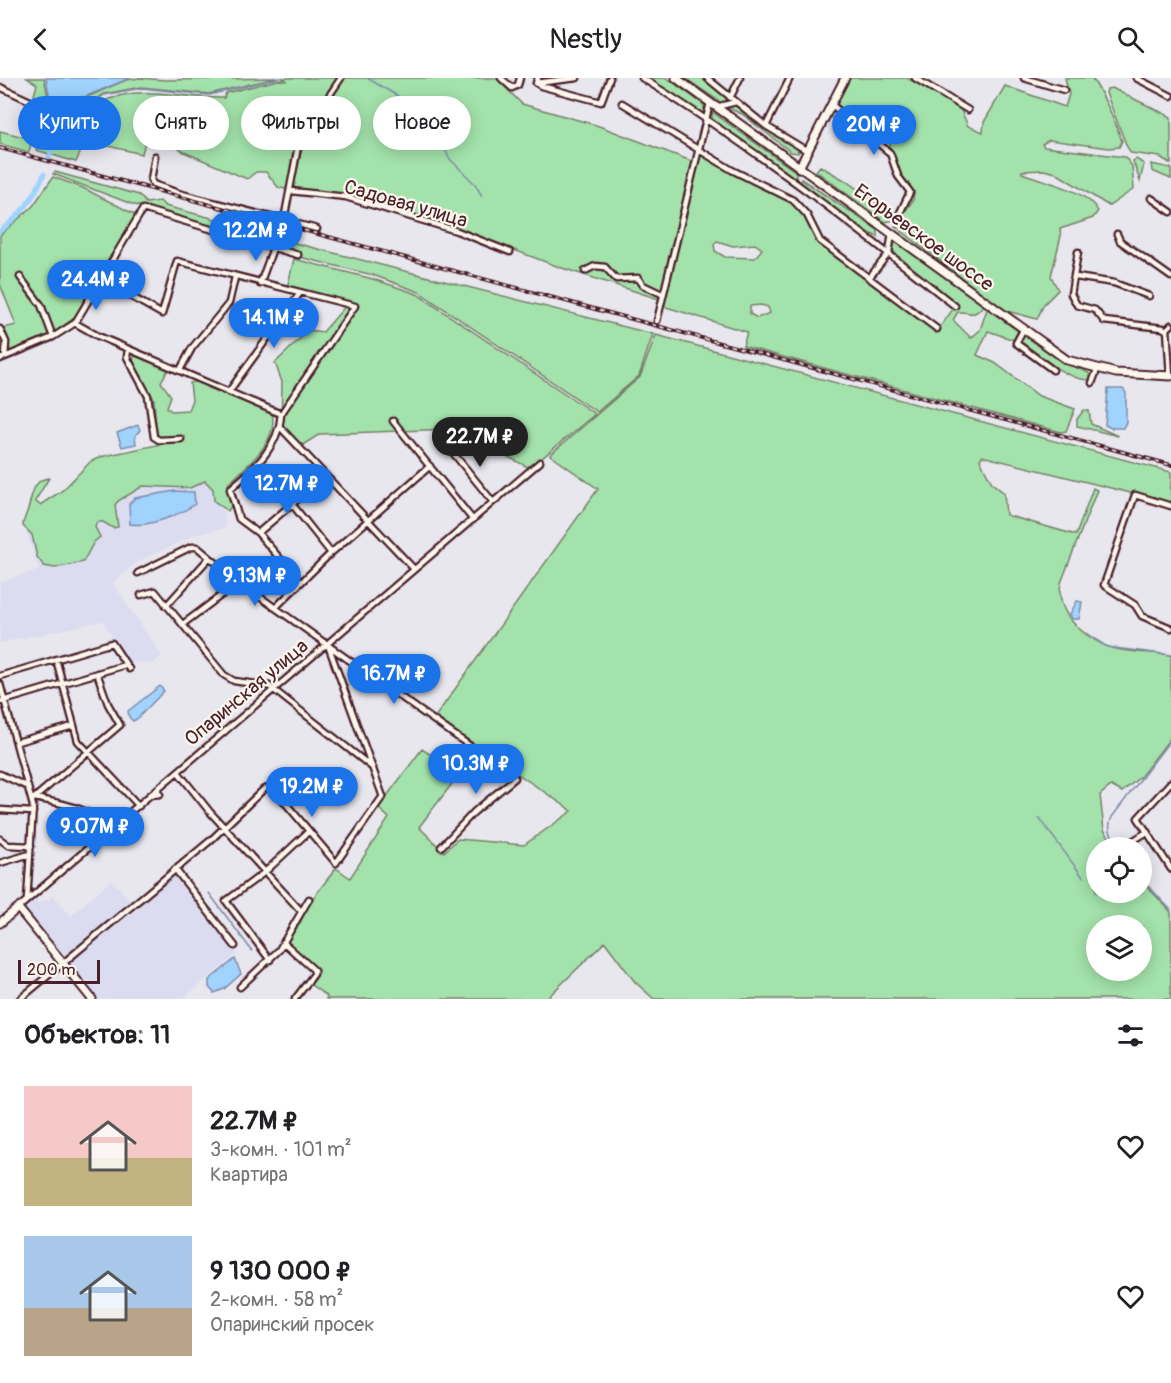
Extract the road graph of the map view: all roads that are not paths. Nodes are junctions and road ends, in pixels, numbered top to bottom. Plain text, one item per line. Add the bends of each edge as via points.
1 (341, 78) edge
2 (501, 78) edge
3 (520, 78) edge
4 (577, 78) edge
5 (610, 78) edge
6 (642, 78) edge
7 (676, 78) edge
8 (707, 78) edge
9 (740, 78) edge
10 (790, 78) edge
11 (845, 78) edge
12 (915, 78) edge
13 (1024, 78) edge
14 (1136, 78) edge
15 (537, 80) edge
16 (0, 87) edge
17 (1064, 90) dead end
18 (19, 96) edge
19 (1171, 96) edge
20 (730, 98) junction
21 (736, 102) junction
22 (622, 103) dead end
23 (713, 105) junction
24 (832, 105) junction
25 (968, 110) dead end
26 (708, 119) junction
27 (766, 126) junction
28 (699, 151) junction
29 (809, 152) junction
30 (155, 156) dead end
31 (799, 168) junction
32 (291, 191) junction
33 (1151, 198) dead end
34 (1171, 212) edge
35 (897, 219) dead end
36 (284, 220) junction
37 (317, 229) dead end
38 (892, 233) junction
39 (1117, 234) dead end
40 (273, 248) junction
41 (510, 252) dead end
42 (1078, 252) dead end
43 (889, 253) junction
44 (298, 255) dead end
45 (585, 272) dead end
46 (20, 277) dead end
47 (235, 277) junction
48 (1076, 277) junction
49 (1171, 277) edge
50 (869, 278) junction
51 (102, 280) junction
52 (260, 284) junction
53 (300, 294) junction
54 (662, 294) junction
55 (1149, 296) dead end
56 (955, 306) dead end
57 (657, 321) dead end
58 (75, 323) junction
59 (1171, 325) edge
60 (937, 328) dead end
61 (0, 329) edge
62 (1023, 330) junction
63 (1167, 331) junction
64 (53, 337) junction
65 (128, 349) junction
66 (3, 358) edge
67 (180, 370) junction
68 (1053, 370) dead end
69 (1097, 370) junction
70 (1171, 376) edge
71 (1092, 383) dead end
72 (230, 390) junction
73 (281, 414) junction
74 (393, 421) dead end
75 (280, 427) junction
76 (181, 439) dead end
77 (450, 449) dead end
78 (540, 462) dead end
79 (260, 464) junction
80 (430, 466) junction
81 (325, 476) junction
82 (494, 502) junction
83 (292, 504) junction
84 (1171, 506) edge
85 (368, 520) junction
86 (473, 520) junction
87 (258, 532) junction
88 (331, 553) junction
89 (209, 558) junction
90 (414, 568) junction
91 (138, 573) dead end
92 (239, 582) junction
93 (300, 582) junction
94 (141, 595) dead end
95 (166, 606) junction
96 (276, 607) junction
97 (183, 624) junction
98 (1171, 628) edge
99 (327, 645) junction
100 (56, 659) junction
101 (97, 673) junction
102 (0, 676) edge
103 (63, 683) junction
104 (0, 684) edge
105 (273, 691) junction
106 (2, 702) edge
107 (73, 726) junction
108 (17, 742) junction
109 (89, 753) junction
110 (373, 768) junction
111 (178, 772) junction
112 (0, 774) edge
113 (1171, 782) edge
114 (28, 787) junction
115 (33, 799) junction
116 (139, 806) junction
117 (0, 810) edge
118 (33, 812) junction
119 (223, 826) junction
120 (110, 830) junction
121 (308, 832) junction
122 (1147, 832) junction
123 (1139, 837) edge
124 (0, 838) edge
125 (31, 846) junction
126 (441, 847) dead end
127 (30, 854) junction
128 (0, 862) edge
129 (1171, 869) edge
130 (175, 870) junction
131 (265, 872) junction
132 (309, 899) dead end
133 (27, 900) junction
134 (18, 908) junction
135 (302, 911) junction
136 (0, 923) edge
137 (283, 942) junction
138 (235, 945) dead end
139 (270, 960) junction
140 (62, 964) junction
141 (240, 987) dead end
142 (20, 999) edge
143 (92, 999) edge
144 (295, 999) edge

1 - 32 street via 299,141
2 - 3 street via 515,88
4 - 15 street
5 - 15 street via 601,102
6 - 26 street
7 - 23 main road, Егорьевское шоссе
8 - 20 street
9 - 20 street
10 - 27 street
11 - 24 main road
12 - 25 street
13 - 17 street
14 - 19 street
16 - 18 street
20 - 21 street
21 - 23 street
21 - 27 street
22 - 28 street
23 - 26 street
23 - 31 main road, Егорьевское шоссе
24 - 29 main road
24 - 35 street via 890,153 898,176 910,192
26 - 28 street
26 - 43 street
27 - 29 street
28 - 50 street via 793,200 807,215 820,241
28 - 54 street
29 - 31 main road
30 - 36 street via 153,184 178,194
31 - 38 main road, Егорьевское шоссе
32 - 36 street
32 - 41 street, Садовая улица via 346,198 457,231
33 - 34 street
36 - 37 street
38 - 43 street
38 - 62 main road, Егорьевское шоссе
39 - 49 street via 1120,241
40 - 44 street
40 - 51 street via 143,209
40 - 52 street
42 - 48 street
43 - 50 street
43 - 56 street
45 - 54 street via 595,266 605,267 616,279 638,278 643,285
46 - 64 street via 41,305
47 - 51 street via 177,261 162,314
47 - 52 street
47 - 67 street via 229,303 192,348
48 - 55 street via 1114,283
48 - 63 street via 1071,294 1077,305 1095,310 1104,321
50 - 60 street
51 - 58 street
52 - 53 street
53 - 72 street
53 - 73 street via 355,306
54 - 57 street
58 - 64 street
58 - 65 street
59 - 63 street
61 - 66 street via 6,342
62 - 68 street via 1016,343
62 - 69 main road, Егорьевское шоссе via 1067,360
63 - 70 street
64 - 66 street
65 - 67 street
65 - 76 street via 127,357 148,396 154,437
67 - 72 street
69 - 70 main road, Егорьевское шоссе
69 - 71 street
72 - 73 street
73 - 75 street
74 - 80 street
75 - 79 street
75 - 81 street
77 - 82 street
78 - 82 street, Опаринская улица
79 - 83 street
79 - 87 street via 230,489 239,519
80 - 85 street
80 - 86 street
81 - 83 street
81 - 85 street
82 - 86 street, Опаринская улица
83 - 87 street
83 - 88 street
84 - 98 street via 1135,495 1106,588 1135,605 1149,620
85 - 88 street
85 - 90 street
86 - 90 street, Опаринская улица
87 - 93 street
88 - 93 street
89 - 91 street via 197,547 191,547
89 - 92 street
89 - 95 street
90 - 99 street, Опаринская улица
92 - 96 street
92 - 97 street
93 - 96 street
94 - 95 street via 155,591
95 - 97 street
96 - 99 street
97 - 105 street via 224,675 234,681 269,686
99 - 105 street, Опаринская улица
99 - 110 street
99 - 126 street via 515,778 474,812
100 - 101 street via 112,643 127,667
100 - 102 street
100 - 103 street
101 - 103 street
101 - 109 street via 120,725
103 - 106 street
103 - 107 street
104 - 106 street
105 - 110 street
105 - 111 street, Опаринская улица
106 - 108 street
107 - 108 street
107 - 109 street via 78,741
108 - 114 street
109 - 115 street
109 - 116 street
110 - 121 street via 383,797 336,863
111 - 116 street, Опаринская улица via 157,790 158,795 150,795
111 - 119 street
112 - 114 street
113 - 122 street via 1138,818
114 - 115 street
115 - 118 street
115 - 120 street via 81,809 102,820
116 - 120 street
117 - 118 street
118 - 125 street
119 - 121 street via 264,789 272,787
119 - 130 street
119 - 131 street
120 - 133 street
121 - 131 street
122 - 123 street
122 - 129 street
124 - 125 street via 8,845
125 - 127 street
127 - 128 street
127 - 133 street
130 - 138 street
130 - 140 street
131 - 135 street
131 - 139 street via 226,901
132 - 135 street
133 - 134 street
134 - 136 main road
134 - 140 main road
135 - 137 street
137 - 139 street
137 - 144 street via 314,970
139 - 141 street
140 - 142 street
140 - 143 main road

